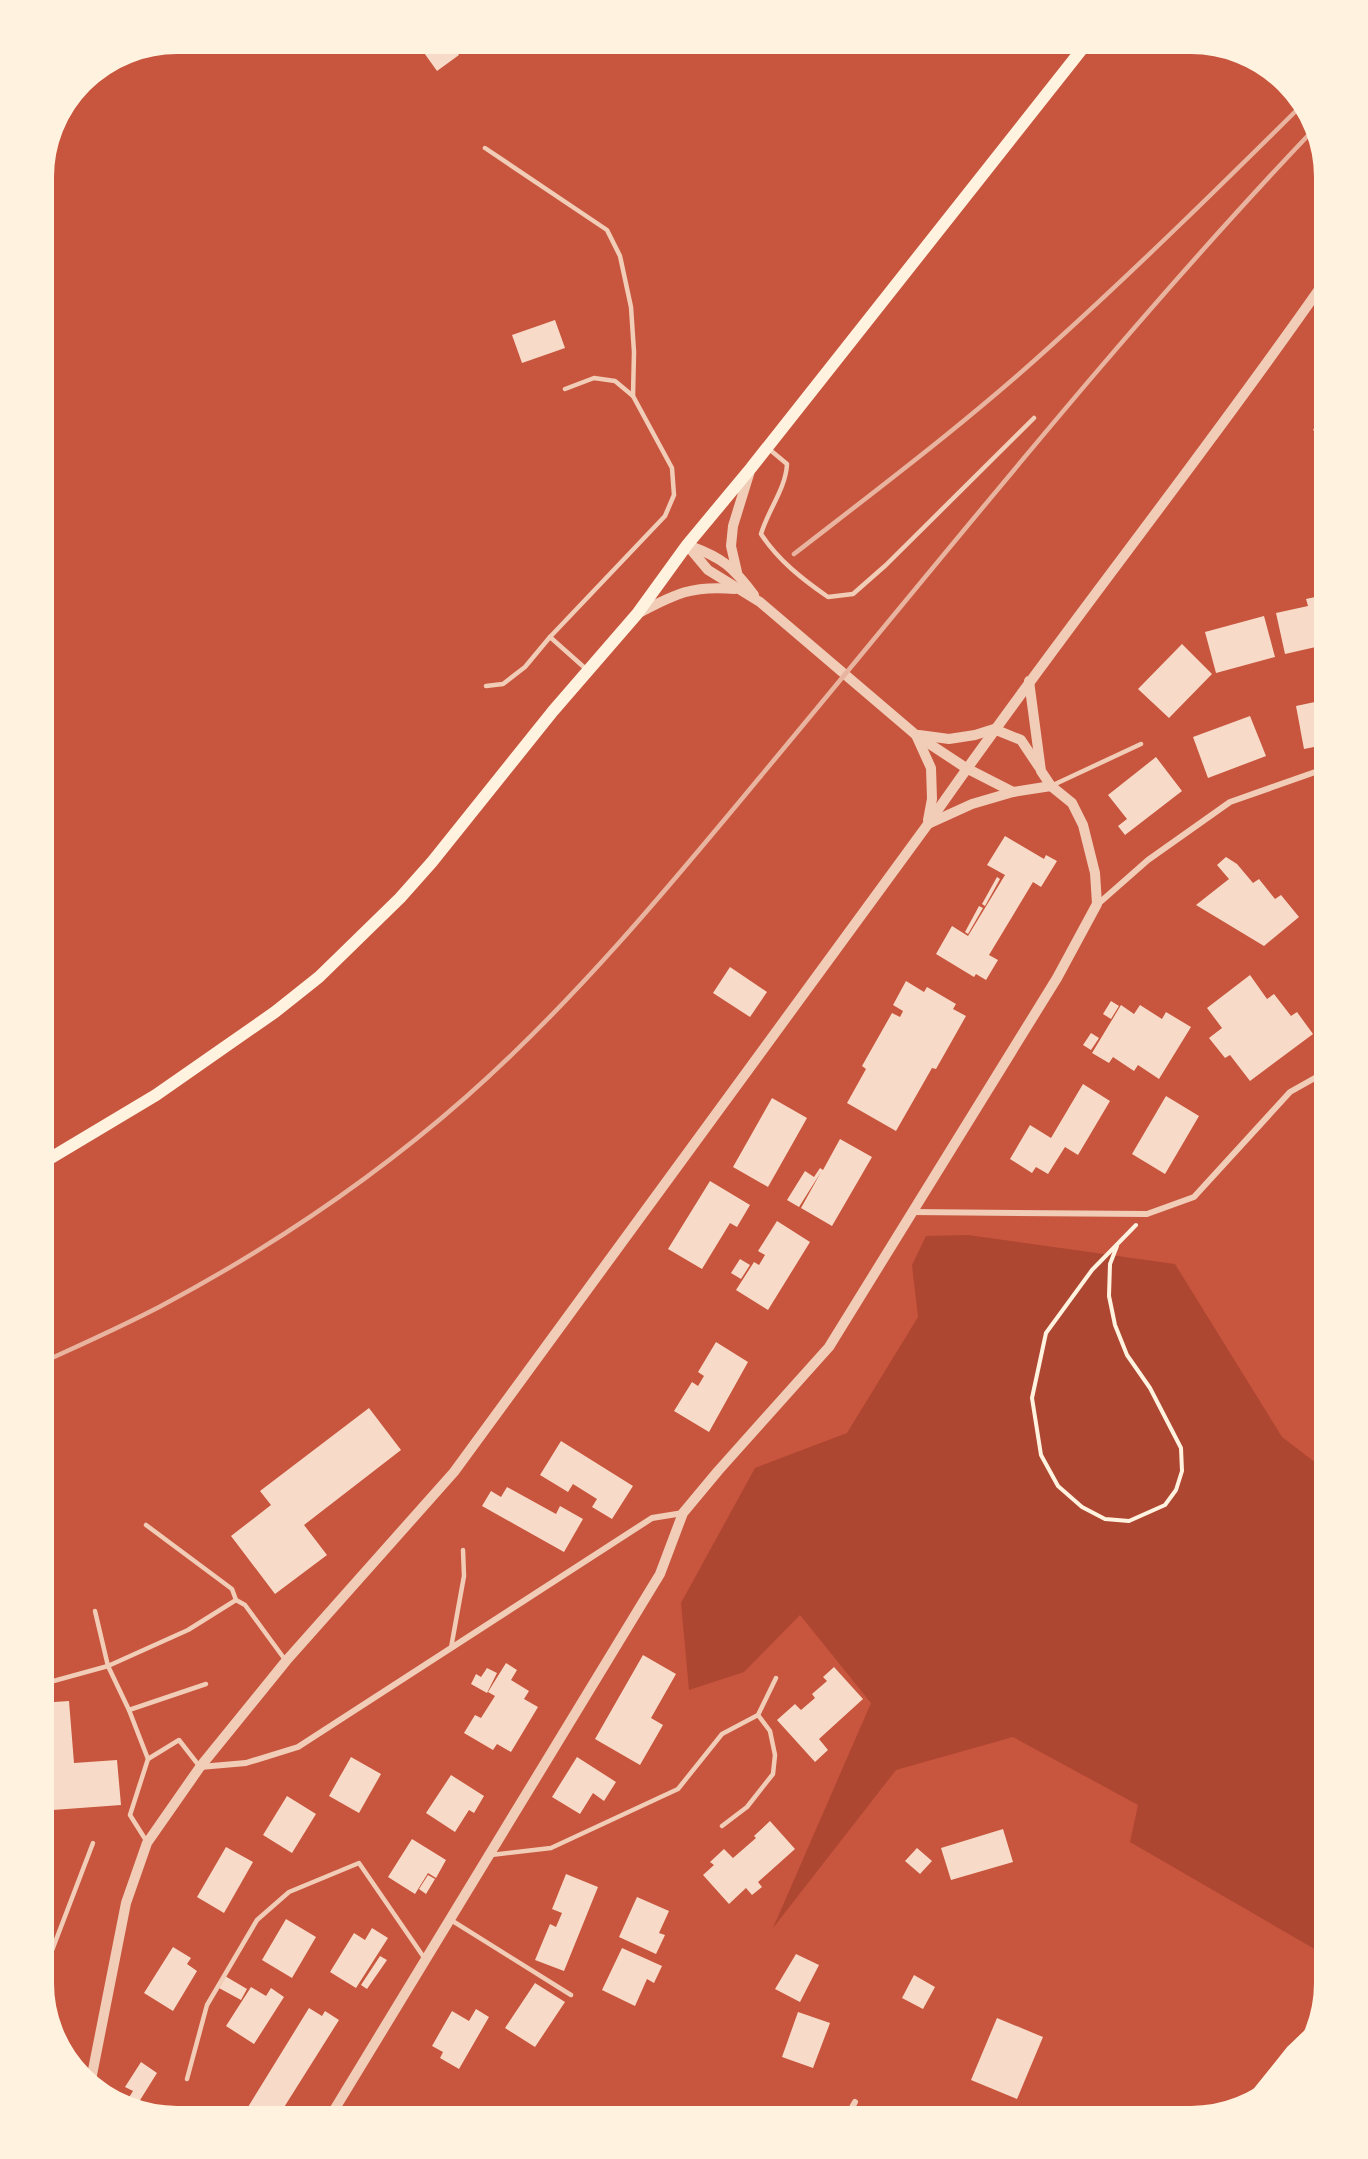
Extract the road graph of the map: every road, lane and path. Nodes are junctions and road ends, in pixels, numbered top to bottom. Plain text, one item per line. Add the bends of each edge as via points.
1 (1081, 50) edge
2 (485, 148) dead end
3 (1318, 290) edge
4 (565, 389) dead end
5 (633, 396) junction
6 (1034, 418) dead end
7 (766, 447) junction
8 (752, 468) junction
9 (687, 545) junction
10 (737, 572) junction
11 (741, 589) junction
12 (760, 602) junction
13 (637, 615) junction
14 (550, 637) junction
15 (588, 671) junction
16 (1029, 681) junction
17 (486, 686) dead end
18 (994, 729) junction
19 (916, 735) junction
20 (1141, 744) dead end
21 (966, 768) junction
22 (1041, 771) junction
23 (1318, 771) edge
24 (1052, 786) junction
25 (1014, 792) junction
26 (928, 824) junction
27 (1097, 904) junction
28 (1318, 1076) edge
29 (50, 1158) edge
30 (912, 1212) junction
31 (1147, 1214) junction
32 (1117, 1246) junction
33 (683, 1513) junction
34 (146, 1524) dead end
35 (463, 1550) dead end
36 (236, 1600) junction
37 (95, 1611) dead end
38 (451, 1648) junction
39 (286, 1661) junction
40 (108, 1666) junction
41 (776, 1678) dead end
42 (50, 1682) edge
43 (206, 1684) dead end
44 (129, 1710) junction
45 (758, 1715) junction
46 (148, 1759) junction
47 (200, 1767) junction
48 (722, 1826) dead end
49 (93, 1843) dead end
50 (147, 1843) junction
51 (488, 1855) junction
52 (449, 1919) junction
53 (50, 1954) edge
54 (425, 1959) junction
55 (571, 1995) dead end
56 (1304, 2040) edge
57 (92, 2077) edge
58 (187, 2079) dead end
59 (1265, 2085) edge
60 (855, 2102) dead end
61 (335, 2109) edge
62 (851, 2110) edge

1 - 7 main road
2 - 5 lane via 608,230 620,256 631,307
3 - 16 street
4 - 5 lane via 594,378 615,381
5 - 14 lane via 672,468 674,495 665,516
6 - 7 lane via 853,594 828,597 771,550 761,534 786,476 787,464
7 - 8 main road
8 - 9 main road
8 - 10 street via 733,526 731,546
9 - 10 street via 716,555
9 - 11 street via 708,570
9 - 13 main road
10 - 12 street
11 - 12 street
11 - 13 street via 709,586 676,594
12 - 19 street
13 - 15 main road
14 - 15 lane
14 - 17 lane via 525,667 502,684
15 - 29 main road via 432,862 319,977 215,1056
16 - 18 street
16 - 22 street
18 - 19 street via 949,739
18 - 21 street
18 - 22 street via 1021,740
19 - 21 street
19 - 26 street via 931,768
20 - 24 lane
21 - 25 street
21 - 26 street
22 - 24 street
23 - 27 street via 1230,802 1148,860
24 - 25 street
24 - 27 street via 1072,803 1083,825 1095,873
25 - 26 street via 972,804
26 - 39 street via 454,1473
27 - 30 street via 1057,978
28 - 31 street via 1290,1092 1194,1197
30 - 31 street
30 - 33 street via 830,1347
31 - 32 path
32 - 32 path via 1092,1270 1047,1333 1032,1398 1041,1455 1058,1486 1082,1507 1105,1519 1129,1521 1165,1505 1176,1490 1182,1459 1169,1423 1127,1355 1115,1325 1109,1296 1110,1264
33 - 38 street via 652,1518
33 - 51 street via 660,1574
34 - 36 lane via 232,1589
35 - 38 lane via 464,1576
36 - 39 lane via 245,1605
36 - 40 lane via 188,1630
37 - 40 lane
38 - 47 street via 298,1747 246,1763
39 - 47 street
40 - 42 lane
40 - 44 lane
41 - 45 lane
43 - 44 lane
44 - 46 lane
45 - 48 lane via 770,1731 775,1755 773,1774 747,1807
45 - 51 lane via 722,1734 678,1789 551,1848
46 - 47 lane via 179,1740
46 - 50 lane via 130,1815
47 - 50 street
49 - 53 lane
50 - 57 street via 126,1904
51 - 52 street
52 - 54 street
52 - 55 lane
54 - 58 lane via 359,1863 289,1892 257,1920 207,2005
54 - 61 street
56 - 59 highway
60 - 62 street

